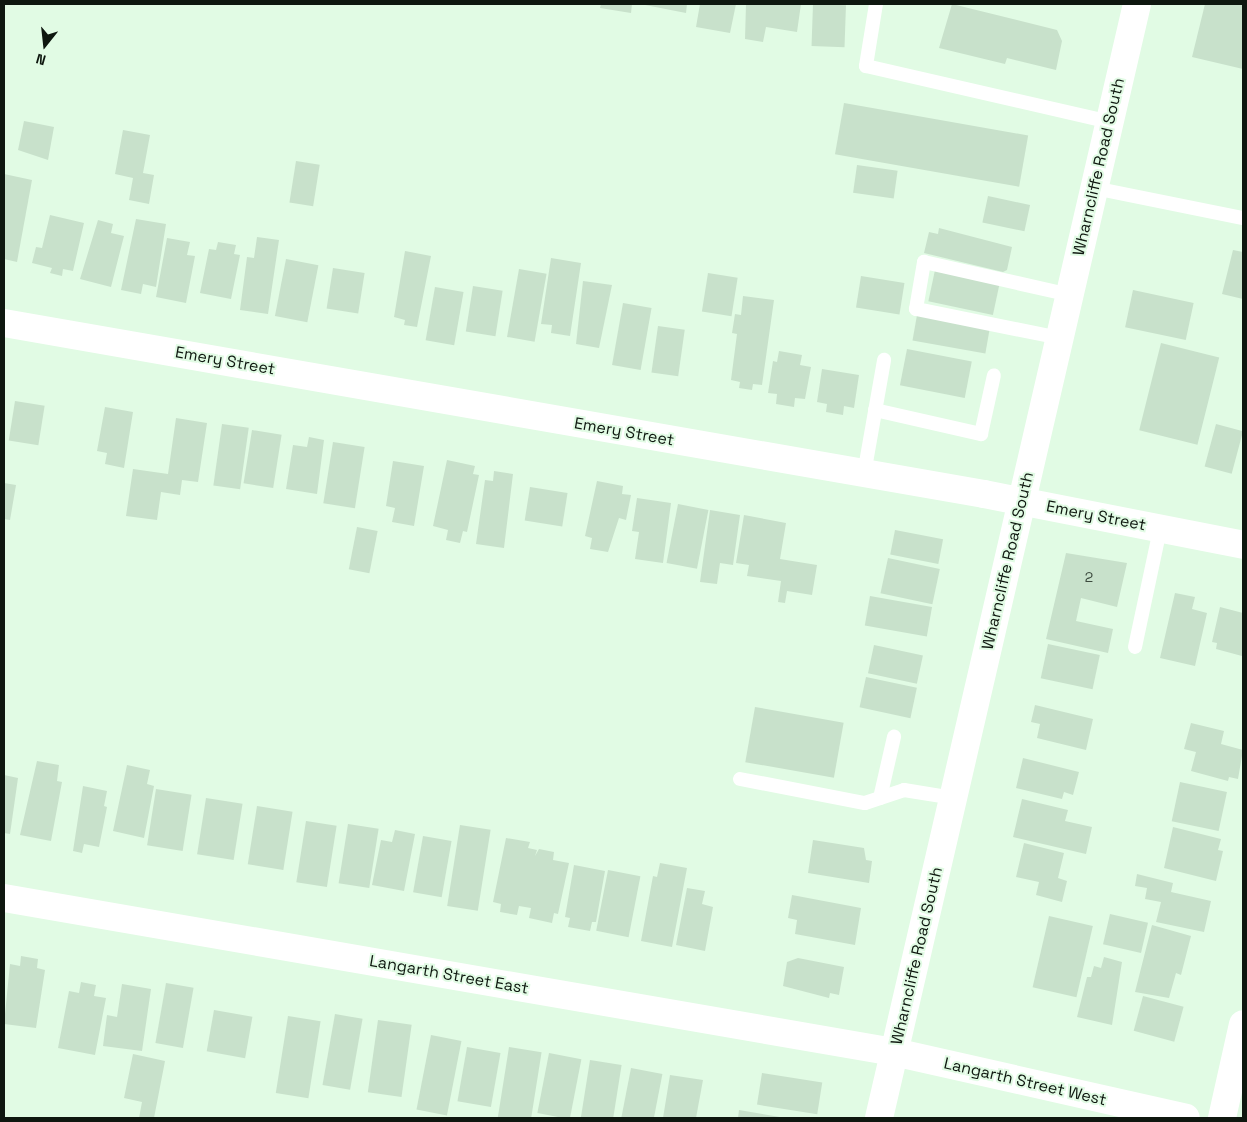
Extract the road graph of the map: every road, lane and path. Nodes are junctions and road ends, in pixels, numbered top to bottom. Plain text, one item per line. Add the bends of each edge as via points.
1 (876, 4) edge
2 (1137, 4) edge
3 (1110, 122) junction
4 (1094, 188) junction
5 (1243, 218) edge
6 (1070, 295) junction
7 (4, 323) edge
8 (1060, 338) junction
9 (884, 360) dead end
10 (994, 375) dead end
11 (875, 410) junction
12 (864, 474) junction
13 (1023, 501) junction
14 (1160, 529) junction
15 (1243, 546) edge
16 (1135, 647) dead end
17 (894, 737) dead end
18 (740, 779) dead end
19 (880, 798) junction
20 (954, 798) junction
21 (4, 898) edge
22 (1243, 1024) edge
23 (894, 1052) junction
24 (879, 1118) edge
25 (1186, 1118) edge
26 (1222, 1118) edge

1 - 3 lane via 866,66
2 - 3 street, Wharncliffe Road South
3 - 4 street, Wharncliffe Road South
4 - 5 lane
4 - 6 street, Wharncliffe Road South
6 - 8 street, Wharncliffe Road South
6 - 8 lane via 924,262 916,309
7 - 12 street, Emery Street
8 - 13 street, Wharncliffe Road South
9 - 11 lane
10 - 11 lane via 981,434
11 - 12 lane
12 - 13 street, Emery Street
13 - 14 street, Emery Street
13 - 20 street, Wharncliffe Road South
14 - 15 street, Emery Street
14 - 16 lane
17 - 19 lane
18 - 19 lane via 865,803
19 - 20 lane via 904,790
20 - 23 street, Wharncliffe Road South
21 - 23 street, Langarth Street East
22 - 26 street
23 - 24 street, Wharncliffe Road South
23 - 25 street, Langarth Street West

